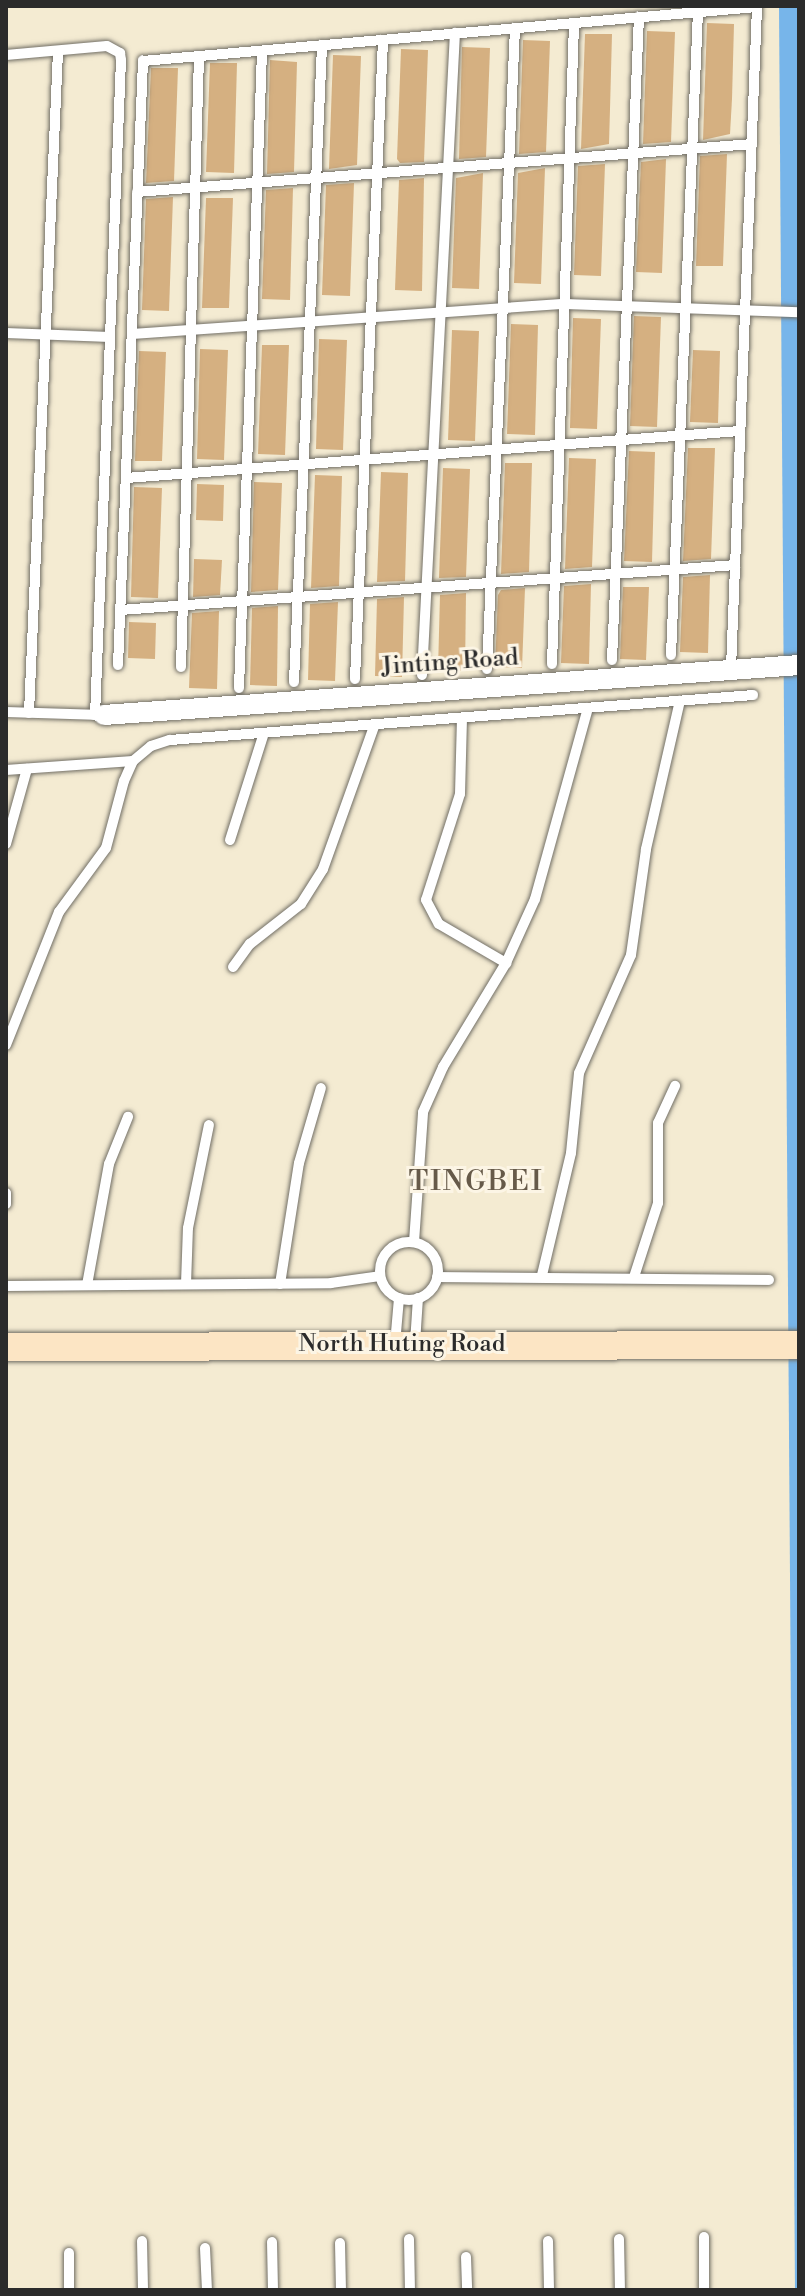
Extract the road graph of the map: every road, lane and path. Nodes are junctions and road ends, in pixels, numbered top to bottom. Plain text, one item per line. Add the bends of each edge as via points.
1 (698, 12) junction
2 (639, 17) junction
3 (574, 23) junction
4 (515, 28) junction
5 (455, 33) junction
6 (383, 40) junction
7 (322, 45) junction
8 (58, 51) junction
9 (262, 51) junction
10 (6, 55) edge
11 (199, 56) junction
12 (752, 144) junction
13 (692, 148) junction
14 (633, 153) junction
15 (570, 158) junction
16 (509, 162) junction
17 (448, 167) junction
18 (377, 173) junction
19 (317, 178) junction
20 (257, 182) junction
21 (195, 187) junction
22 (137, 192) junction
23 (565, 304) junction
24 (627, 306) junction
25 (502, 308) junction
26 (686, 308) junction
27 (745, 310) junction
28 (441, 312) junction
29 (799, 312) edge
30 (371, 317) junction
31 (310, 321) junction
32 (252, 325) junction
33 (191, 330) junction
34 (6, 333) edge
35 (46, 334) junction
36 (132, 334) junction
37 (110, 337) junction
38 (740, 431) junction
39 (680, 435) junction
40 (621, 440) junction
41 (560, 445) junction
42 (496, 450) junction
43 (434, 454) junction
44 (364, 460) junction
45 (304, 464) junction
46 (247, 469) junction
47 (186, 473) junction
48 (126, 478) junction
49 (735, 565) junction
50 (675, 570) junction
51 (616, 574) junction
52 (555, 579) junction
53 (490, 583) junction
54 (427, 588) junction
55 (359, 593) junction
56 (298, 597) junction
57 (242, 601) junction
58 (183, 606) junction
59 (120, 610) junction
60 (671, 655) dead end
61 (612, 660) dead end
62 (552, 664) dead end
63 (118, 665) dead end
64 (799, 665) edge
65 (181, 667) dead end
66 (731, 668) junction
67 (487, 669) dead end
68 (422, 675) dead end
69 (355, 679) dead end
70 (294, 682) dead end
71 (239, 688) dead end
72 (753, 695) dead end
73 (680, 701) junction
74 (588, 708) junction
75 (6, 712) edge
76 (29, 713) junction
77 (100, 715) junction
78 (462, 718) junction
79 (375, 724) junction
80 (264, 733) junction
81 (133, 761) junction
82 (27, 769) junction
83 (6, 770) edge
84 (230, 840) dead end
85 (6, 844) edge
86 (506, 963) junction
87 (233, 967) dead end
88 (6, 1045) edge
89 (675, 1086) dead end
90 (321, 1088) dead end
91 (128, 1117) dead end
92 (209, 1125) dead end
93 (6, 1193) edge
94 (6, 1204) edge
95 (414, 1242) junction
96 (542, 1275) junction
97 (380, 1276) junction
98 (437, 1277) junction
99 (634, 1277) junction
100 (769, 1280) dead end
101 (186, 1284) junction
102 (280, 1284) junction
103 (87, 1285) junction
104 (6, 1286) edge
105 (399, 1298) junction
106 (418, 1298) junction
107 (405, 1345) junction
108 (787, 1345) edge
109 (6, 1347) edge
110 (704, 2237) dead end
111 (409, 2239) dead end
112 (619, 2239) dead end
113 (142, 2241) dead end
114 (548, 2241) dead end
115 (272, 2242) dead end
116 (340, 2243) dead end
117 (205, 2248) dead end
118 (69, 2253) dead end
119 (466, 2257) dead end
120 (69, 2290) edge
121 (143, 2290) edge
122 (207, 2290) edge
123 (273, 2290) edge
124 (341, 2290) edge
125 (410, 2290) edge
126 (467, 2290) edge
127 (549, 2290) edge
128 (620, 2290) edge
129 (704, 2290) edge

1 - 2 lane
1 - 12 lane via 757,7
1 - 13 lane
2 - 3 lane
2 - 14 lane
3 - 4 lane
3 - 15 lane
4 - 5 lane
4 - 16 lane
5 - 6 lane
5 - 17 lane
6 - 7 lane
6 - 18 lane
7 - 9 lane
7 - 19 lane
8 - 10 lane
8 - 35 lane
8 - 37 lane via 107,46 120,53
9 - 11 lane
9 - 20 lane
11 - 21 lane
11 - 22 lane via 143,61
12 - 13 lane
12 - 27 lane
13 - 14 lane
13 - 26 lane
14 - 15 lane
14 - 24 lane
15 - 16 lane
15 - 23 lane
16 - 17 lane
16 - 25 lane
17 - 18 lane
17 - 28 lane
18 - 19 lane
18 - 30 lane
19 - 20 lane
19 - 31 lane
20 - 21 lane
20 - 32 lane
21 - 22 lane
21 - 33 lane
22 - 36 lane
23 - 24 lane
23 - 25 lane
23 - 41 lane
24 - 26 lane
24 - 40 lane
25 - 28 lane
25 - 42 lane
26 - 27 lane
26 - 39 lane
27 - 29 lane
27 - 38 lane
28 - 30 lane
28 - 43 lane
30 - 31 lane
30 - 44 lane
31 - 32 lane
31 - 45 lane
32 - 33 lane
32 - 46 lane
33 - 36 lane
33 - 47 lane
34 - 35 lane
35 - 37 lane
35 - 76 lane
36 - 48 lane
37 - 77 lane
38 - 39 lane
38 - 49 lane
39 - 40 lane
39 - 50 lane
40 - 41 lane
40 - 51 lane
41 - 42 lane
41 - 52 lane
42 - 43 lane
42 - 53 lane
43 - 44 lane
43 - 54 lane
44 - 45 lane
44 - 55 lane
45 - 46 lane
45 - 56 lane
46 - 47 lane
46 - 57 lane
47 - 48 lane
47 - 58 lane
48 - 59 lane
49 - 50 lane
49 - 66 lane
50 - 51 lane
50 - 60 lane
51 - 52 lane
51 - 61 lane
52 - 53 lane
52 - 62 lane
53 - 54 lane
53 - 67 lane
54 - 55 lane
54 - 68 lane
55 - 56 lane
55 - 69 lane
56 - 57 lane
56 - 70 lane
57 - 58 lane
57 - 71 lane
58 - 59 lane
58 - 65 lane
59 - 63 lane
64 - 66 street, Jinting Road
66 - 77 street, Jinting Road
72 - 73 lane
73 - 74 lane
73 - 96 lane via 646,849 631,955 579,1073 571,1153
74 - 78 lane
74 - 86 lane via 549,859
75 - 76 lane
76 - 77 lane
78 - 79 lane
78 - 86 lane via 460,794 426,900 439,924
79 - 80 lane
79 - 87 lane via 323,869 301,904 250,944
80 - 81 lane via 170,740 151,746
80 - 84 lane
81 - 82 lane
81 - 88 lane via 106,848 59,912
82 - 83 lane
82 - 85 lane
86 - 95 lane via 443,1067 423,1112
89 - 99 lane via 658,1123 658,1203
90 - 102 lane via 305,1136
91 - 103 lane via 109,1164
92 - 101 lane via 188,1228
93 - 94 lane
95 - 97 lane via 388,1250
95 - 98 lane via 435,1258
96 - 98 lane
96 - 99 lane
97 - 102 lane
97 - 105 lane
98 - 106 lane
99 - 100 lane
101 - 102 lane
101 - 103 lane
103 - 104 lane
105 - 106 lane
105 - 107 lane
106 - 107 lane
107 - 108 street, North Huting Road
107 - 109 street, North Huting Road
110 - 129 lane
111 - 125 lane
112 - 128 lane
113 - 121 lane
114 - 127 lane
115 - 123 lane
116 - 124 lane
117 - 122 lane
118 - 120 lane
119 - 126 lane

